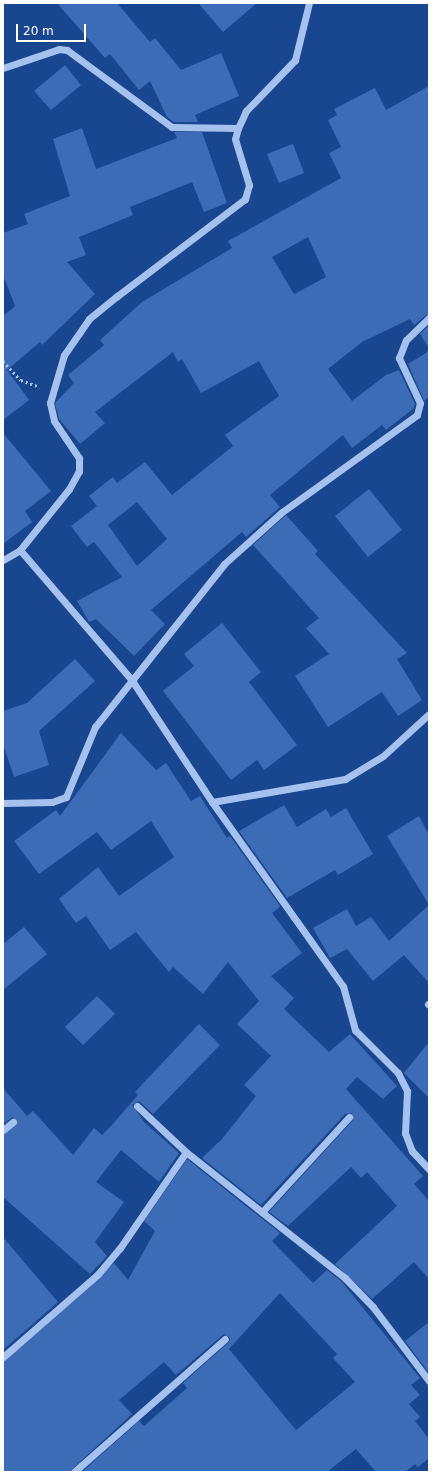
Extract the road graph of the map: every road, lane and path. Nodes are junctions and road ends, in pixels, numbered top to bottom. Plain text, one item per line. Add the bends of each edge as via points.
1 (309, 3) edge
2 (3, 68) edge
3 (238, 128) junction
4 (429, 318) edge
5 (3, 361) edge
6 (52, 390) junction
7 (20, 550) junction
8 (3, 560) edge
9 (131, 679) junction
10 (429, 714) edge
11 (212, 802) junction
12 (3, 803) edge
13 (137, 1106) dead end
14 (349, 1117) dead end
15 (13, 1122) dead end
16 (3, 1130) edge
17 (186, 1152) junction
18 (429, 1169) edge
19 (262, 1212) junction
20 (225, 1339) dead end
21 (3, 1357) edge
22 (429, 1381) edge
23 (74, 1472) edge

1 - 3 street via 292,64 246,111
2 - 3 street via 59,49 67,50 172,127
3 - 6 street via 235,139 249,185 245,199 89,319 64,355
4 - 9 street via 406,340 399,358 420,403 417,415 254,535 224,564
5 - 6 path via 21,380
6 - 7 street via 52,415 79,458 79,471 69,489
7 - 8 street
7 - 9 street
9 - 11 street
9 - 12 street via 88,739 66,797 52,802
10 - 11 street via 383,756 345,779
11 - 18 street via 343,986 355,1030 398,1073 407,1091 405,1133 412,1151
13 - 17 street
14 - 19 street
15 - 16 street
17 - 19 street
17 - 21 street via 98,1274
19 - 22 street via 350,1283 373,1307
20 - 23 street

